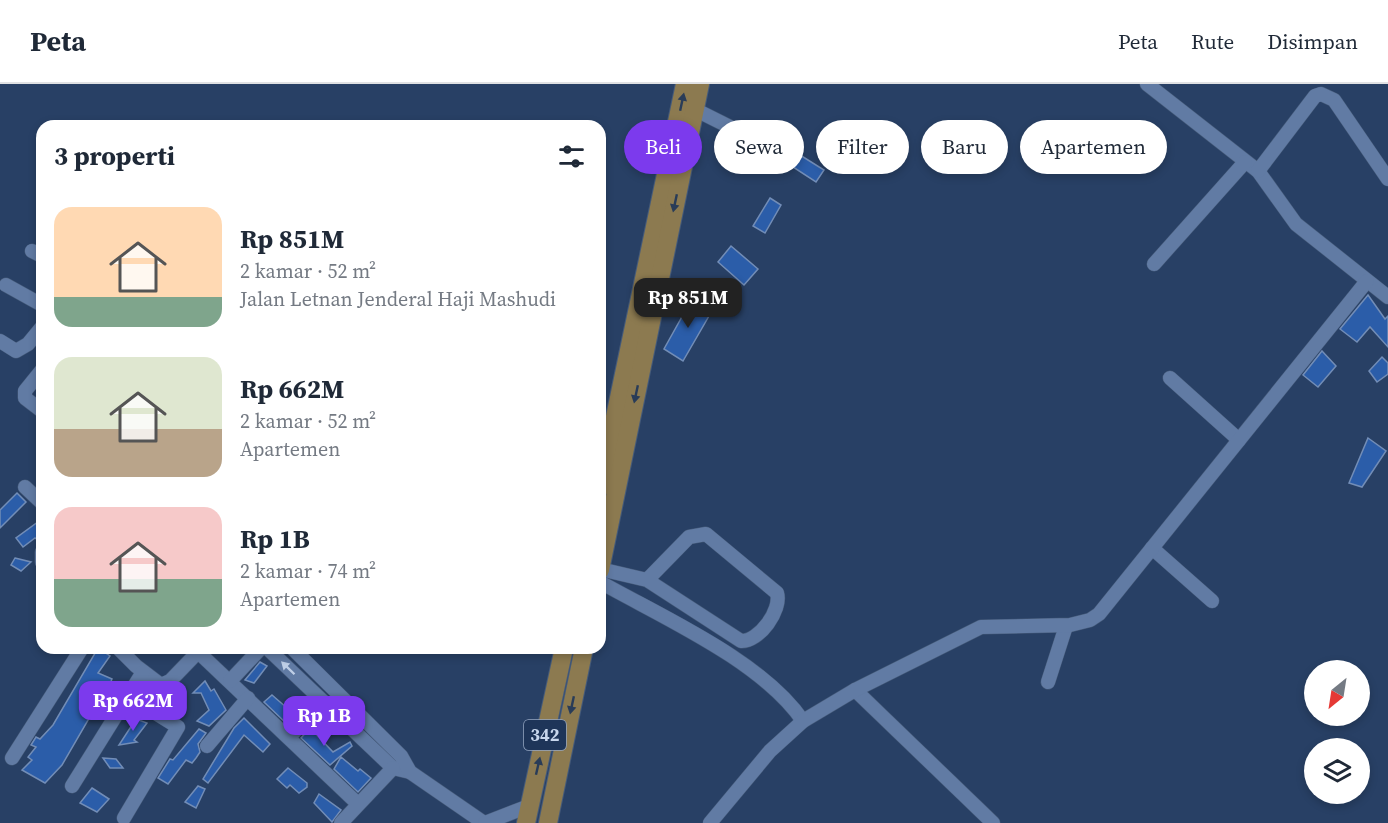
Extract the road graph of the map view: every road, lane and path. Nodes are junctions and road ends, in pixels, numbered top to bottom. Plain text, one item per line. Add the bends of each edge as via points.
1 (685, 84) edge
2 (700, 84) edge
3 (1147, 84) edge
4 (694, 109) junction
5 (716, 120) edge
6 (1245, 162) junction
7 (1258, 171) junction
8 (1388, 179) edge
9 (1154, 264) dead end
10 (1367, 281) junction
11 (6, 285) dead end
12 (1385, 289) edge
13 (36, 302) edge
14 (36, 334) edge
15 (0, 341) edge
16 (36, 377) edge
17 (1170, 378) dead end
18 (36, 406) edge
19 (1239, 440) junction
20 (606, 459) edge
21 (26, 487) dead end
22 (36, 497) edge
23 (606, 541) edge
24 (1152, 549) junction
25 (606, 571) edge
26 (647, 580) junction
27 (606, 585) edge
28 (1212, 601) dead end
29 (1066, 626) junction
30 (78, 654) edge
31 (124, 654) edge
32 (192, 654) edge
33 (200, 654) edge
34 (255, 654) edge
35 (273, 654) edge
36 (298, 654) edge
37 (563, 654) edge
38 (583, 654) edge
39 (143, 672) junction
40 (230, 681) junction
41 (1048, 682) dead end
42 (855, 690) junction
43 (128, 696) junction
44 (248, 698) junction
45 (324, 702) junction
46 (803, 721) junction
47 (289, 737) junction
48 (207, 746) dead end
49 (12, 758) dead end
50 (393, 768) junction
51 (410, 772) junction
52 (72, 786) dead end
53 (358, 804) junction
54 (528, 815) edge
55 (124, 818) dead end
56 (341, 823) edge
57 (484, 823) edge
58 (548, 823) edge
59 (710, 823) edge
60 (993, 823) edge

20 -> 1 main road
2 - 4 main road
3 - 6 street
4 - 5 street
4 -> 23 main road
6 - 7 street
6 - 9 street
7 - 8 street via 1315,96 1321,94 1334,100
7 - 10 street via 1296,224
10 - 12 street
10 - 19 street
11 - 13 street
14 - 15 street via 16,351
16 - 18 street via 25,391 25,398
17 - 19 street
19 - 24 street
21 - 22 street
24 - 28 street
24 - 29 street via 1099,614
25 - 26 street
26 - 26 street via 741,641 754,636 778,607 777,593 706,534 689,537
27 - 46 street via 708,642 768,682
29 - 41 street
29 - 42 street via 981,627
30 - 49 street
31 - 39 street
32 - 39 street via 164,685
33 - 40 street
34 - 40 street
45 -> 35 street
36 - 51 street via 401,756
54 -> 37 main road, 342
38 -> 58 main road, 342
39 - 43 street
40 - 44 street
42 - 46 street
42 - 60 street
43 - 52 street
43 - 55 street via 178,727
44 - 47 street
44 - 48 street
45 - 47 street
45 - 50 street
46 - 59 street via 770,751
47 - 53 street
50 - 51 street
50 - 53 street
51 - 57 street
53 - 56 street
54 - 57 street

